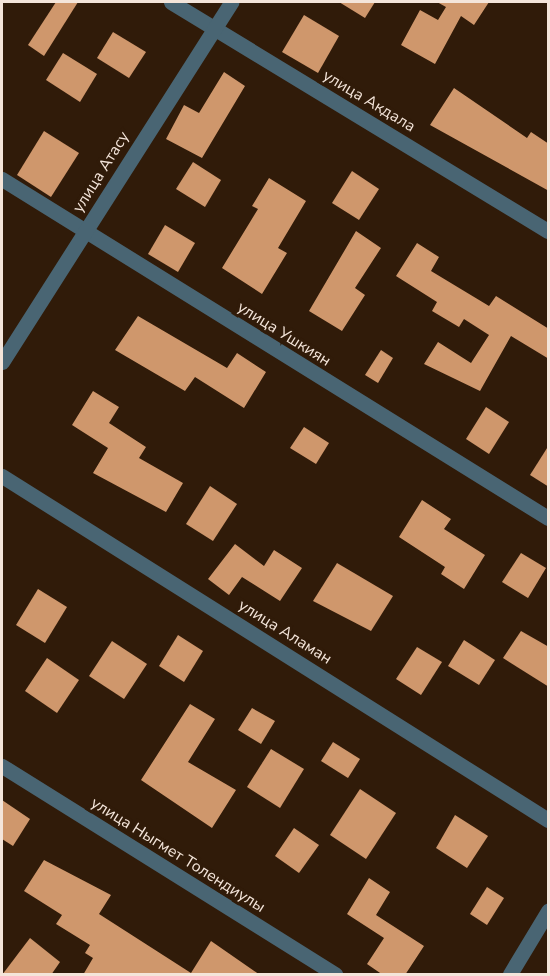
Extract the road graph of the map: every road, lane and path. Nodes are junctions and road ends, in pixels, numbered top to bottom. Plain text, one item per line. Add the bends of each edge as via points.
1 (171, 2) edge
2 (231, 2) edge
3 (214, 28) junction
4 (2, 179) edge
5 (549, 231) edge
6 (84, 232) junction
7 (2, 362) edge
8 (2, 476) edge
9 (549, 518) edge
10 (2, 766) edge
11 (549, 820) edge
12 (549, 911) edge
13 (335, 975) edge
14 (510, 975) edge

1 - 3 street, улица Акдала
2 - 3 street, улица Атасу
3 - 5 street, улица Акдала
3 - 6 street, улица Атасу
4 - 6 street, улица Ушкиян
6 - 7 street, улица Атасу
6 - 9 street, улица Ушкиян
8 - 11 street, улица Аламан
10 - 13 street, улица Ныгмет Толендиулы
12 - 14 street

